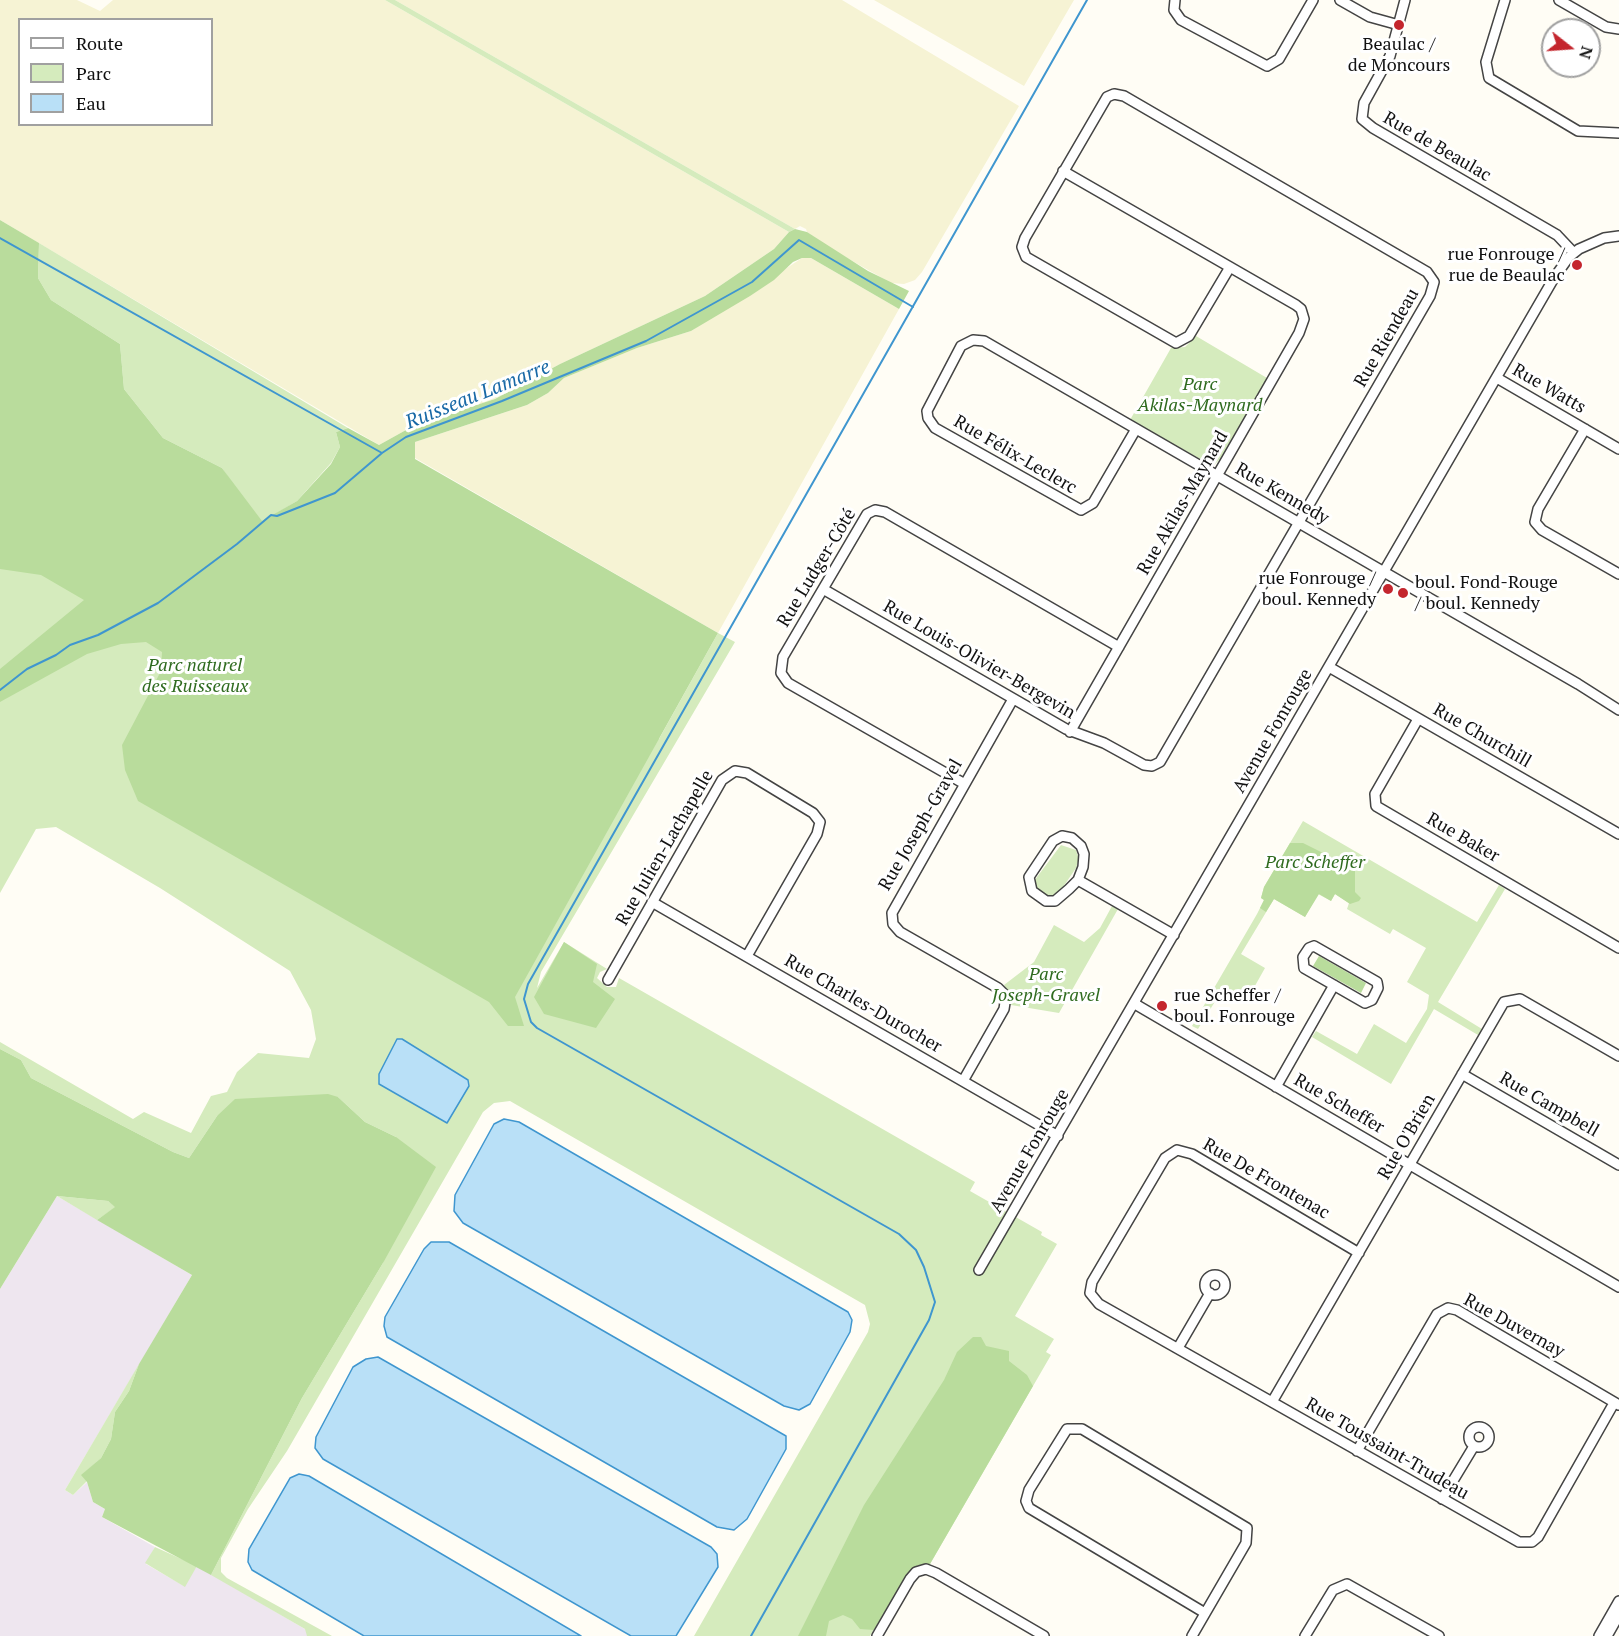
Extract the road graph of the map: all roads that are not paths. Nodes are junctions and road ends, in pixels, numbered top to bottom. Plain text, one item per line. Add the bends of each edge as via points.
1 (1175, 0) edge
2 (1313, 0) edge
3 (1340, 0) edge
4 (1405, 0) edge
5 (1505, 0) edge
6 (1559, 0) edge
7 (1399, 25) junction
8 (1619, 29) edge
9 (1619, 133) edge
10 (1063, 171) junction
11 (1619, 236) edge
12 (1574, 253) junction
13 (1230, 267) junction
14 (968, 341) joint
15 (1497, 378) junction
16 (1136, 429) junction
17 (1585, 429) junction
18 (1619, 449) edge
19 (1218, 476) junction
20 (1300, 523) junction
21 (1384, 572) junction
22 (1619, 574) edge
23 (823, 589) junction
24 (1119, 646) junction
25 (1329, 667) junction
26 (1578, 684) junction
27 (1013, 699) junction
28 (1619, 703) edge
29 (1619, 710) edge
30 (1418, 719) junction
31 (1070, 732) junction
32 (1154, 765) joint
33 (963, 783) junction
34 (1619, 834) edge
35 (1078, 880) junction
36 (652, 902) junction
37 (1174, 935) junction
38 (1619, 948) edge
39 (747, 956) junction
40 (608, 980) dead end
41 (1334, 985) junction
42 (1135, 1004) junction
43 (1619, 1056) edge
44 (1462, 1074) junction
45 (963, 1081) junction
46 (1276, 1087) junction
47 (1058, 1136) junction
48 (1410, 1165) junction
49 (1619, 1165) edge
50 (1359, 1252) junction
51 (979, 1270) dead end
52 (1619, 1287) edge
53 (1090, 1293) joint
54 (1210, 1293) dead end
55 (1178, 1348) junction
56 (1272, 1402) junction
57 (1617, 1404) edge
58 (1474, 1446) dead end
59 (1357, 1451) junction
60 (1442, 1499) junction
61 (1619, 1601) edge
62 (1205, 1613) junction
63 (1619, 1615) edge
64 (877, 1636) edge
65 (1044, 1636) edge
66 (1192, 1636) edge
67 (1305, 1636) edge
68 (1439, 1636) edge
69 (1599, 1636) edge
70 (1607, 1636) edge

1 - 2 street via 1174,10 1181,20 1267,66 1279,59
3 - 7 street via 1370,18
4 - 7 street, Rue de Beaulac
5 - 9 street via 1486,62 1485,73 1489,78 1578,131
6 - 8 street via 1606,27
7 - 12 street, Rue de Beaulac via 1390,56 1362,106 1364,121 1557,235
10 - 13 street, Rue Akilas-Maynard
10 - 13 street via 1023,241 1024,255 1153,332 1173,343 1186,340
10 - 20 street, Rue Riendeau via 1107,97 1124,96 1433,277 1430,296
11 - 12 street, Avenue Fonrouge via 1595,241
12 - 15 street, Avenue Fonrouge via 1554,278
13 - 19 street, Rue Akilas-Maynard via 1296,305 1304,319
14 - 16 street, Rue Kennedy via 984,341
14 - 16 street, Rue Félix-Leclerc via 928,407 930,422 1072,506 1083,510 1093,503
15 - 17 street, Rue Watts
15 - 21 street, Avenue Fonrouge
16 - 19 street, Rue Kennedy
17 - 18 street, Rue Watts
17 - 22 street, Rue Watts via 1538,509 1535,522 1542,530
19 - 20 street, Rue Kennedy
19 - 24 street, Rue Akilas-Maynard
20 - 21 street, Rue Kennedy
20 - 32 street, Rue Riendeau via 1168,750
21 - 25 street, Avenue Fonrouge
21 - 26 street, Rue Kennedy
23 - 24 street, Rue Ludger-Côté via 865,516 882,510
23 - 27 street, Rue Louis-Olivier-Bergevin
23 - 33 street, Rue Ludger-Côté via 782,660 782,676
24 - 31 street, Rue Akilas-Maynard
25 - 30 street, Rue Churchill
25 - 37 street, Avenue Fonrouge
26 - 28 street, Rue Kennedy
26 - 29 street, Rue Kennedy
27 - 31 street, Rue Louis-Olivier-Bergevin
27 - 33 street, Rue Joseph-Gravel
30 - 34 street, Rue Churchill
30 - 38 street, Rue Baker via 1377,791 1376,806
31 - 32 street, Rue Louis-Olivier-Bergevin via 1104,743 1144,765
33 - 45 street, Rue Joseph-Gravel via 891,917 900,932 1006,996 1002,1013
35 - 35 street via 1084,863 1083,851 1075,841 1062,836 1053,841 1028,880 1035,894 1051,902
35 - 37 street
36 - 39 street, Rue Charles-Durocher
36 - 39 street, Rue Julien-Lachapelle via 722,780 733,771 747,773 816,815 820,825
36 - 40 street, Rue Julien-Lachapelle
37 - 42 street, Avenue Fonrouge
39 - 45 street, Rue Charles-Durocher
41 - 41 street via 1367,1003 1378,988 1374,980 1330,954 1314,946 1309,948 1302,965
41 - 46 street
42 - 46 street, Rue Scheffer
42 - 47 street, Avenue Fonrouge
43 - 44 street, Rue O'Brien via 1515,998 1503,1003
44 - 48 street, Rue O'Brien
44 - 49 street, Rue Campbell
45 - 47 street, Rue Charles-Durocher
46 - 48 street, Rue Scheffer
47 - 51 street, Avenue Fonrouge
48 - 50 street, Rue O'Brien
48 - 52 street, Rue Scheffer
50 - 53 street, Rue De Frontenac via 1192,1154 1177,1150 1164,1158 1092,1281
50 - 56 street, Rue O'Brien
53 - 55 street, Rue Toussaint-Trudeau via 1098,1304
54 - 55 street
55 - 56 street, Rue Toussaint-Trudeau
56 - 59 street, Rue Toussaint-Trudeau
57 - 59 street, Rue Duvernay via 1448,1308 1437,1314
57 - 60 street, Rue Toussaint-Trudeau via 1535,1540 1514,1541
58 - 60 street
59 - 60 street, Rue Toussaint-Trudeau
61 - 69 street
62 - 62 street via 1029,1508 1029,1490 1066,1429 1082,1429 1247,1528 1246,1544
62 - 66 street
63 - 70 street
64 - 65 street via 910,1579 926,1569
67 - 68 street via 1333,1590 1347,1584

